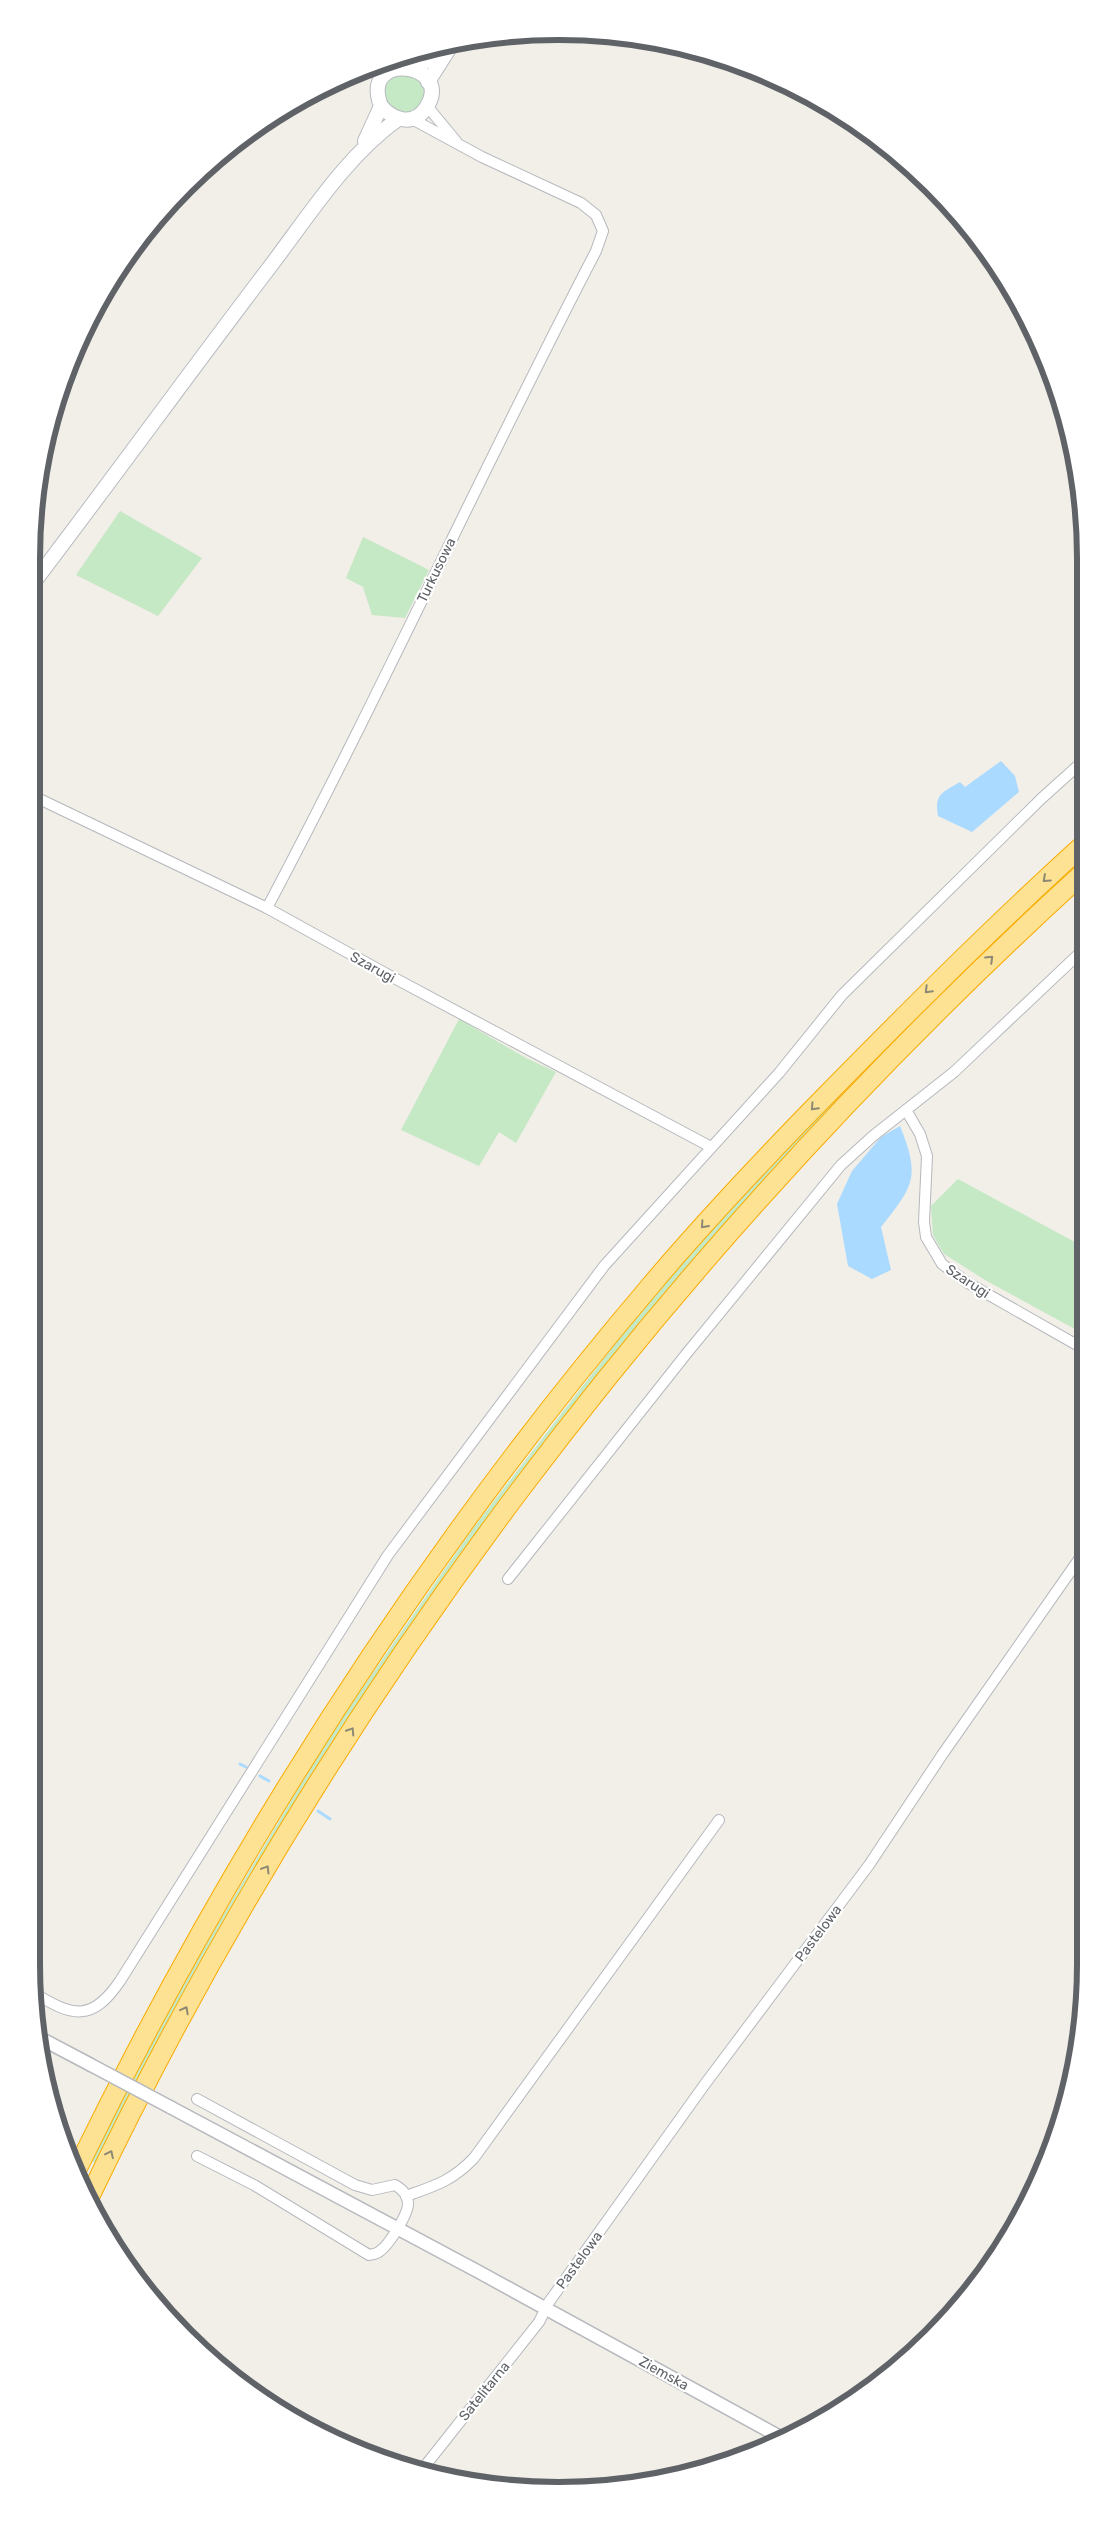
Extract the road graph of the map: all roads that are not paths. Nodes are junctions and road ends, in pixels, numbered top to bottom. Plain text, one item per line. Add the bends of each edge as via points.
1 (447, 53) edge
2 (432, 56) edge
3 (401, 65) edge
4 (415, 69) junction
5 (381, 71) edge
6 (428, 82) junction
7 (381, 106) junction
8 (427, 106) junction
9 (405, 119) junction
10 (460, 146) junction
11 (358, 154) junction
12 (51, 560) junction
13 (40, 574) edge
14 (40, 578) edge
15 (1077, 766) edge
16 (40, 799) edge
17 (1077, 851) edge
18 (1077, 879) edge
19 (267, 908) junction
20 (1077, 956) edge
21 (906, 1110) junction
22 (711, 1147) junction
23 (1077, 1345) edge
24 (1077, 1562) edge
25 (508, 1580) dead end
26 (719, 1820) dead end
27 (41, 1998) edge
28 (46, 2041) edge
29 (197, 2099) dead end
30 (197, 2156) dead end
31 (80, 2164) edge
32 (92, 2191) edge
33 (406, 2196) junction
34 (397, 2228) junction
35 (545, 2309) junction
36 (776, 2435) edge
37 (426, 2465) edge

1 - 6 main road
2 - 4 main road
3 - 4 main road
4 - 6 main road
5 - 7 main road via 378,91
6 - 8 main road via 430,98
7 - 9 main road via 388,115
7 - 11 main road
8 - 9 main road via 421,114
8 - 10 street
9 - 10 street
9 - 11 main road via 382,130
10 - 19 street, Turkusowa via 581,204 596,215 603,231 596,251 525,387 320,807
11 - 12 main road via 192,369
12 - 13 main road
12 - 14 main road
15 - 22 street via 848,988 779,1073
16 - 19 street, Szarugi
17 -> 31 highway via 925,993 764,1157 654,1282 541,1420 407,1604 270,1814 172,1984
32 -> 18 highway via 194,1992 306,1801 434,1608 544,1456 649,1324 783,1170 933,1015
19 - 22 street, Szarugi
20 - 21 street via 954,1072
21 - 23 street, Szarugi via 927,1156 926,1237 942,1264 968,1283
21 - 25 street via 856,1150 805,1207
22 - 27 street via 604,1266 406,1528 104,2003 94,2009 74,2011
24 - 35 street, Pastelowa via 868,1866 705,2084
26 - 33 street via 474,2158 460,2173 442,2184
28 - 34 street, Ziemska, bridge
29 - 33 street via 355,2185 372,2190 394,2185
30 - 34 street via 254,2185 369,2255 378,2253
33 - 34 street via 408,2205
34 - 35 street, Ziemska
35 - 36 street, Ziemska
35 - 37 street, Satelitarna

